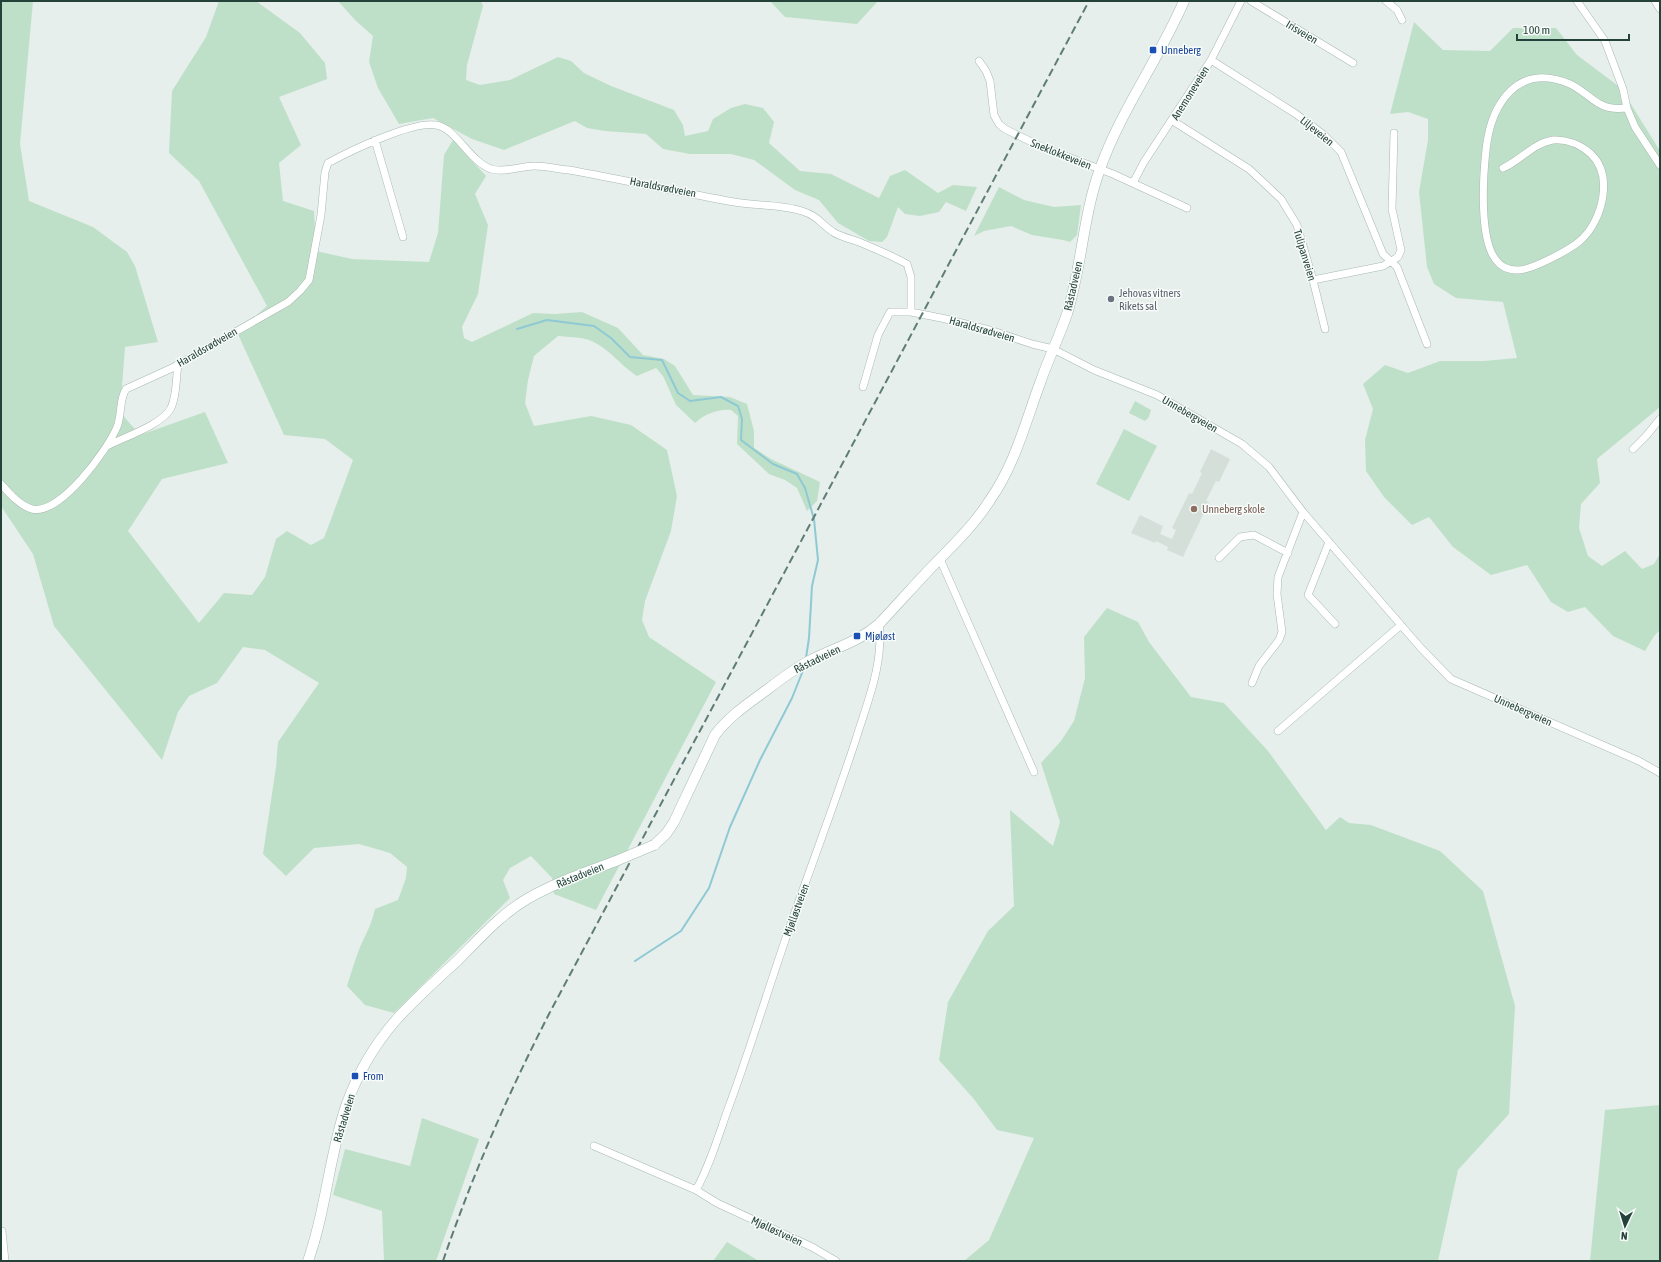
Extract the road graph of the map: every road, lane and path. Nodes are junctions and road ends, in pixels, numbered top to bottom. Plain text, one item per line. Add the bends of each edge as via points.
1 (1184, 1) edge
2 (1241, 1) edge
3 (1251, 1) edge
4 (1386, 1) edge
5 (1577, 1) edge
6 (1655, 1) edge
7 (1660, 9) edge
8 (1402, 20) dead end
9 (1211, 60) junction
10 (979, 62) dead end
11 (1352, 63) dead end
12 (1627, 108) junction
13 (1173, 121) junction
14 (1394, 133) dead end
15 (375, 140) junction
16 (1660, 165) edge
17 (1503, 168) dead end
18 (1100, 169) junction
19 (1133, 183) junction
20 (1187, 208) dead end
21 (404, 237) dead end
22 (1391, 261) junction
23 (1313, 280) junction
24 (911, 312) junction
25 (1325, 329) dead end
26 (1427, 344) dead end
27 (1053, 349) junction
28 (178, 364) junction
29 (863, 387) dead end
30 (1660, 419) edge
31 (107, 446) junction
32 (1633, 449) dead end
33 (1, 484) edge
34 (1303, 512) junction
35 (1329, 542) junction
36 (1288, 553) junction
37 (1219, 558) dead end
38 (940, 559) junction
39 (879, 624) junction
40 (1335, 624) dead end
41 (1401, 625) junction
42 (1252, 683) dead end
43 (1278, 731) dead end
44 (1034, 772) dead end
45 (1660, 773) edge
46 (594, 1146) dead end
47 (696, 1190) junction
48 (2, 1231) dead end
49 (5, 1261) edge
50 (308, 1261) edge
51 (836, 1261) edge

1 - 18 main road, Råstadveien via 1121,120
2 - 9 street, Anemoneveien
3 - 11 street, Irisveien
4 - 8 street via 1397,10
5 - 12 street via 1605,41 1623,89
6 - 7 street
9 - 13 street, Anemoneveien
9 - 22 street, Liljeveien via 1296,114 1334,144 1341,152 1382,254
10 - 18 street, Sneklokkeveien via 990,81 994,115 999,124 1017,136
12 - 16 street via 1635,127
12 - 17 street via 1611,108 1572,85 1545,78 1522,82 1500,102 1486,146 1485,223 1490,249 1496,260 1508,269 1523,270 1567,251 1583,238 1599,210 1603,195 1603,177 1598,162 1585,148 1574,143 1553,140 1542,143
13 - 19 street, Anemoneveien via 1144,162
13 - 23 street, Tulipanveien via 1249,169 1281,199 1297,225
14 - 22 street via 1392,209 1400,250 1398,257
15 - 21 street
15 - 24 street, Haraldsrødveien via 414,127 436,125 453,134 479,162 492,169 534,166 564,170 629,180 736,202 801,211 815,216 833,232 907,264 911,277
15 - 28 street, Haraldsrødveien via 328,163 309,280 300,291 288,302
18 - 19 street, Sneklokkeveien
18 - 27 main road, Råstadveien via 1092,193 1072,295
19 - 20 street, Sneklokkeveien
22 - 23 street via 1383,266
22 - 26 street, Liljeveien via 1397,267
23 - 25 street, Tulipanveien
24 - 27 street, Haraldsrødveien via 993,331
24 - 29 street, Haraldsrødveien via 890,312 878,335
27 - 34 street, Unnebergveien via 1094,370 1163,398 1242,444 1269,467
27 - 38 main road, Råstadveien via 1008,472 980,514
28 - 31 street, Haraldsrødveien via 126,389 122,394 120,419
28 - 31 street via 174,399 164,416
30 - 32 street
31 - 33 street, Haraldsrødveien via 68,494 48,506 37,509 26,507
34 - 35 street, Unnebergveien
34 - 36 street
35 - 40 street via 1308,595
35 - 41 street, Unnebergveien
36 - 37 street via 1254,535 1240,537
36 - 42 street via 1278,577 1277,594 1282,632 1259,666
38 - 39 main road, Råstadveien
38 - 44 street
39 - 47 street, Mjølløstveien via 878,658 870,696 736,1089
39 - 50 main road, Råstadveien, bridge via 853,643 796,669 722,725 674,822 662,840 526,900 507,913 396,1021 361,1071 346,1107 316,1238
41 - 43 street
41 - 45 street, Unnebergveien via 1451,679 1639,761
46 - 47 street, Mjølløstveien
47 - 51 street, Mjølløstveien via 717,1203 812,1247
48 - 49 street

